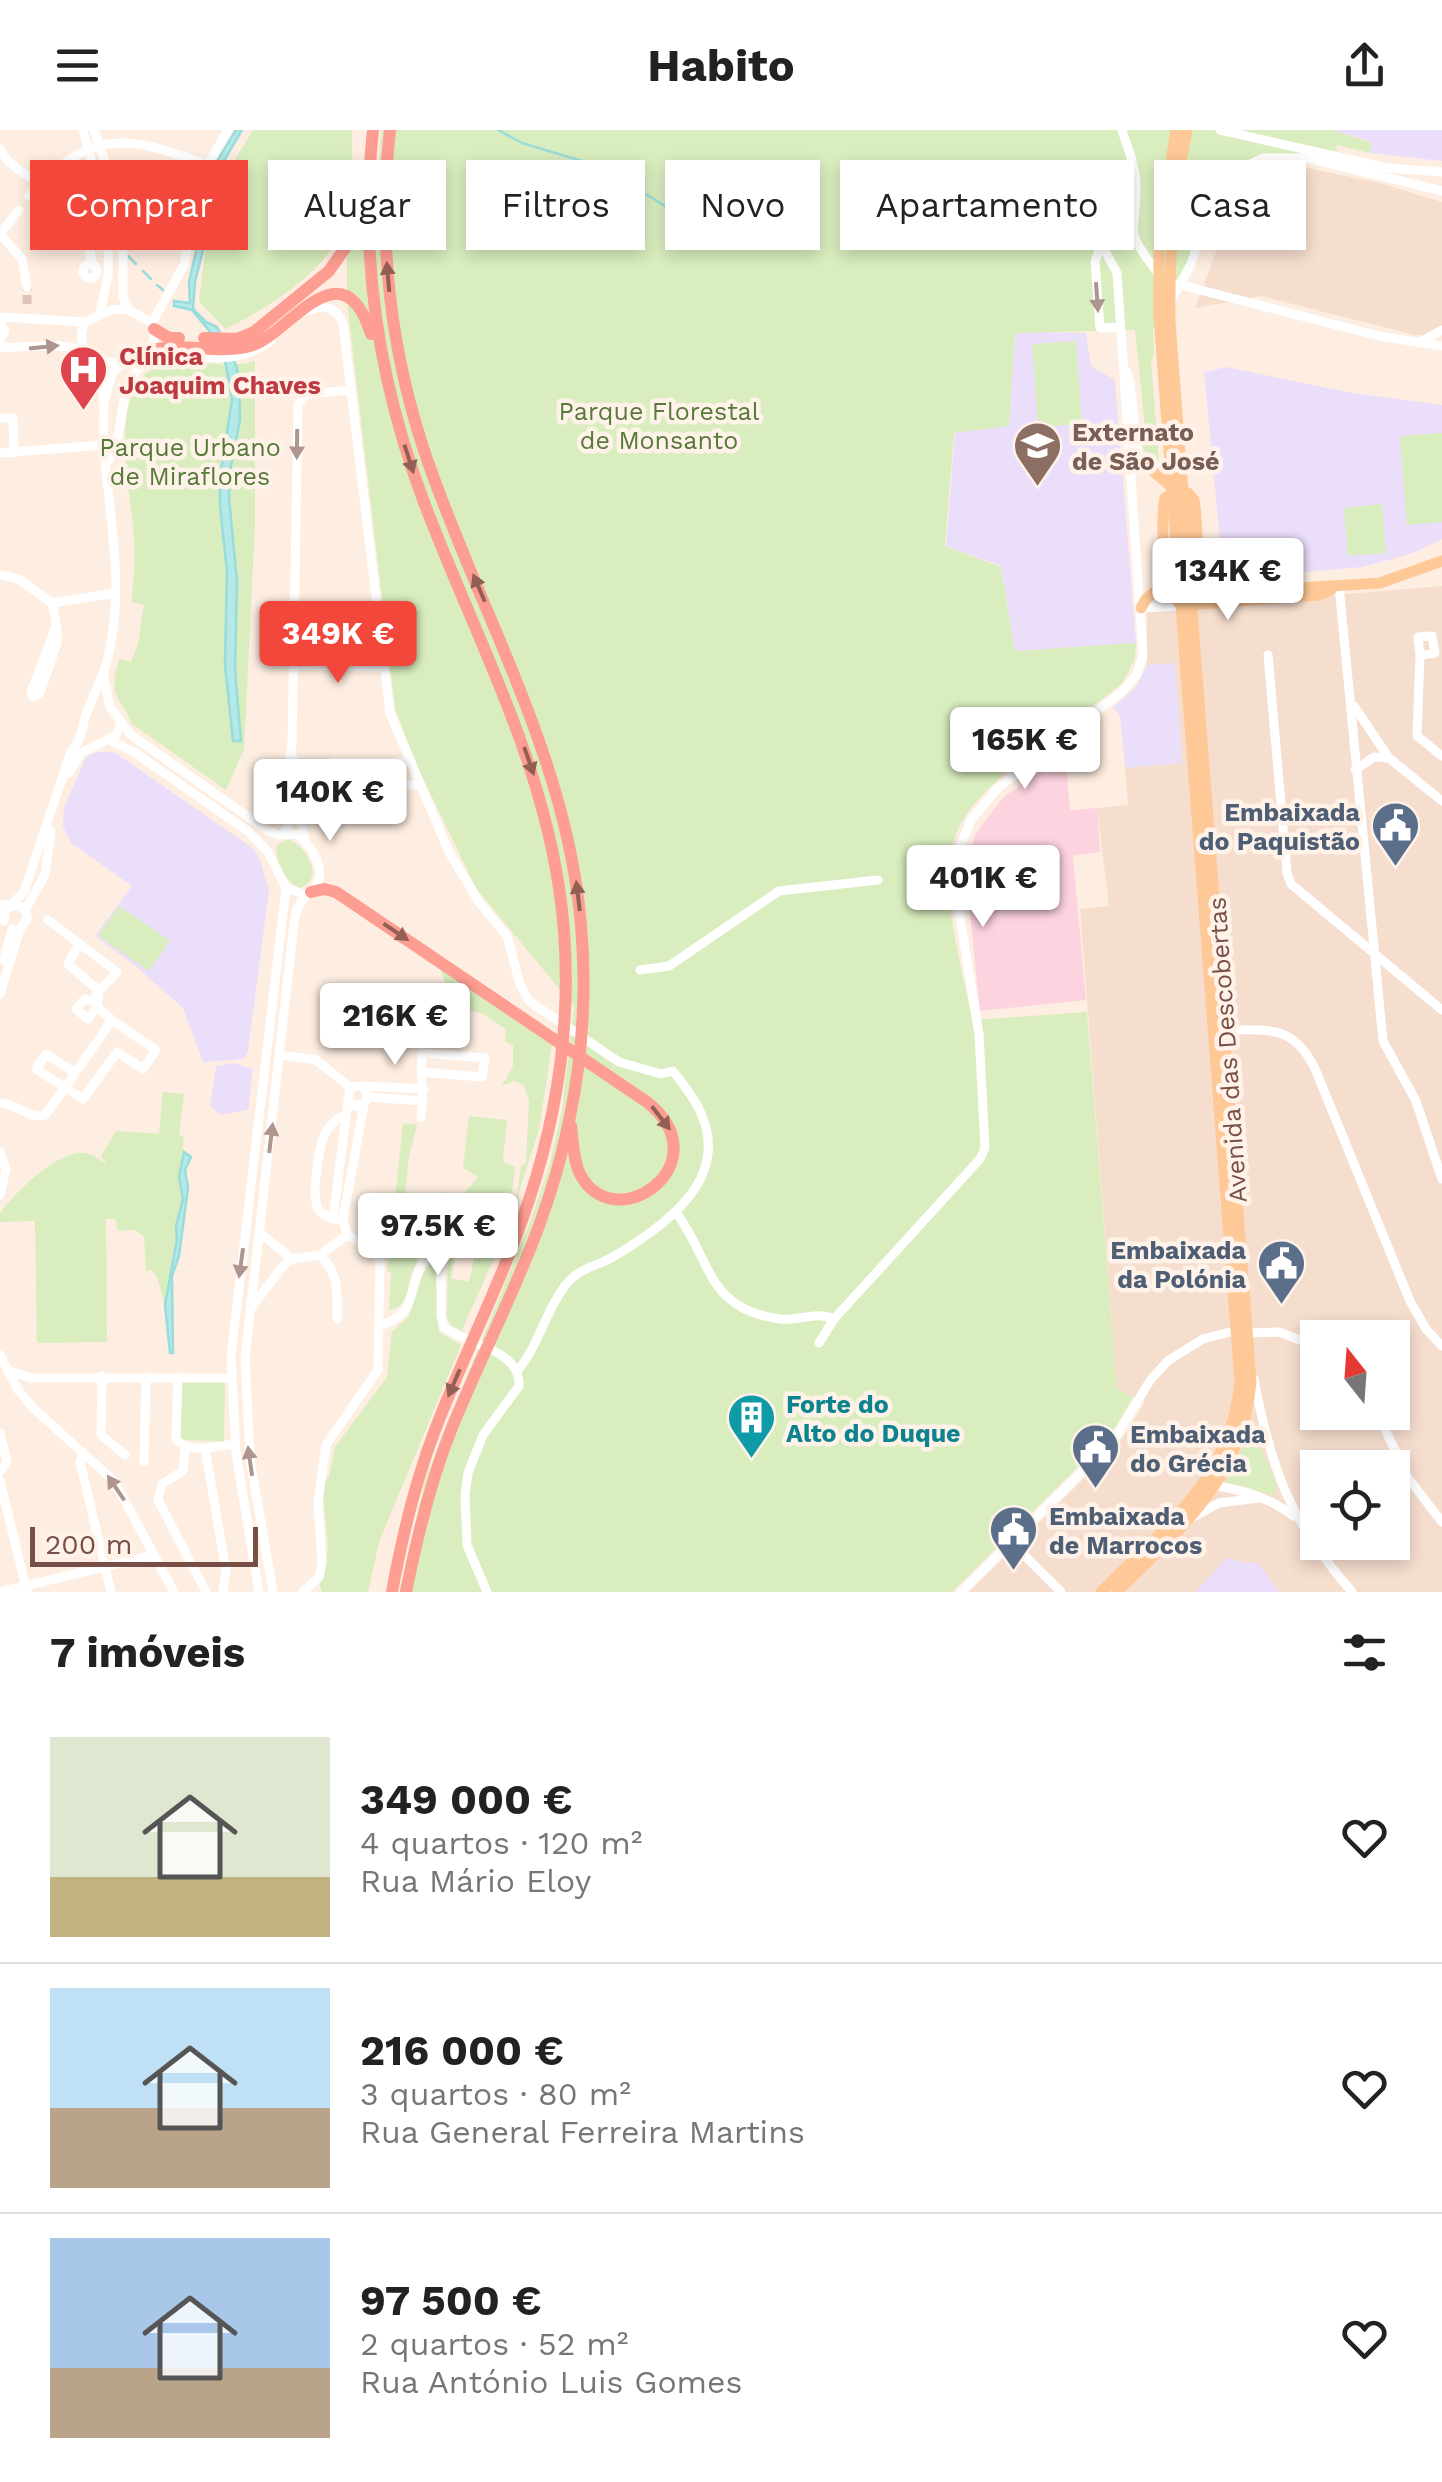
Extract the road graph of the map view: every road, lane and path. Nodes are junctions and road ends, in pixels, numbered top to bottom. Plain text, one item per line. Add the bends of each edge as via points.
1 (83, 130) edge
2 (94, 130) edge
3 (228, 130) edge
4 (373, 130) edge
5 (390, 130) edge
6 (1122, 130) edge
7 (1176, 130) edge
8 (1187, 130) edge
9 (1220, 130) edge
10 (1256, 130) edge
11 (1272, 140) junction
12 (0, 149) edge
13 (370, 156) junction
14 (1270, 157) junction
15 (61, 160) edge
16 (194, 160) edge
17 (210, 160) edge
18 (1262, 160) edge
19 (1442, 172) edge
20 (30, 177) edge
21 (1442, 191) edge
22 (19, 210) dead end
23 (0, 234) edge
24 (89, 250) edge
25 (187, 250) edge
26 (1099, 250) edge
27 (1104, 250) edge
28 (1196, 250) edge
29 (91, 263) dead end
30 (1191, 264) junction
31 (1168, 279) junction
32 (28, 288) tunnel mouth
33 (168, 292) junction
34 (1210, 293) junction
35 (26, 304) tunnel mouth
36 (134, 312) junction
37 (100, 313) junction
38 (26, 317) junction
39 (0, 320) edge
40 (85, 322) junction
41 (153, 326) junction
42 (1122, 327) junction
43 (1442, 330) edge
44 (0, 344) edge
45 (1416, 344) junction
46 (1442, 346) edge
47 (148, 350) junction
48 (90, 354) junction
49 (125, 362) junction
50 (351, 390) junction
51 (104, 408) junction
52 (393, 409) junction
53 (0, 418) edge
54 (104, 445) junction
55 (1169, 448) junction
56 (14, 452) junction
57 (0, 453) edge
58 (106, 466) junction
59 (1134, 466) junction
60 (1154, 471) junction
61 (1177, 490) junction
62 (1200, 562) junction
63 (1442, 562) edge
64 (0, 575) edge
65 (1190, 577) junction
66 (1168, 582) junction
67 (1338, 586) junction
68 (116, 593) junction
69 (52, 603) junction
70 (1187, 605) junction
71 (1141, 608) junction
72 (56, 626) junction
73 (1420, 654) dead end
74 (1268, 655) dead end
75 (294, 665) junction
76 (383, 667) junction
77 (103, 673) junction
78 (1352, 703) junction
79 (110, 707) junction
80 (90, 710) junction
81 (120, 722) junction
82 (84, 725) junction
83 (108, 740) junction
84 (291, 755) junction
85 (1442, 756) edge
86 (1389, 758) junction
87 (410, 762) junction
88 (1355, 770) junction
89 (420, 784) junction
90 (290, 787) junction
91 (304, 792) junction
92 (1442, 801) edge
93 (282, 834) junction
94 (305, 840) junction
95 (268, 852) junction
96 (878, 880) dead end
97 (286, 888) junction
98 (308, 893) junction
99 (6, 905) edge
100 (25, 910) junction
101 (2, 919) edge
102 (48, 920) dead end
103 (16, 929) junction
104 (80, 944) junction
105 (1372, 952) junction
106 (640, 970) dead end
107 (0, 976) edge
108 (1408, 982) junction
109 (100, 991) junction
110 (274, 991) junction
111 (288, 993) junction
112 (0, 994) edge
113 (1378, 998) junction
114 (1437, 998) edge
115 (96, 1007) junction
116 (1442, 1010) edge
117 (271, 1016) junction
118 (285, 1018) junction
119 (112, 1020) junction
120 (1226, 1030) junction
121 (280, 1055) junction
122 (420, 1072) junction
123 (75, 1073) junction
124 (364, 1086) junction
125 (350, 1087) junction
126 (65, 1088) junction
127 (424, 1088) junction
128 (423, 1100) junction
129 (348, 1101) junction
130 (366, 1101) junction
131 (0, 1103) edge
132 (345, 1115) junction
133 (422, 1116) dead end
134 (570, 1116) junction
135 (0, 1154) edge
136 (1442, 1179) edge
137 (0, 1194) edge
138 (511, 1210) dead end
139 (676, 1212) junction
140 (338, 1218) junction
141 (260, 1233) junction
142 (347, 1235) junction
143 (438, 1248) junction
144 (320, 1255) junction
145 (292, 1259) junction
146 (248, 1314) junction
147 (337, 1319) dead end
148 (834, 1319) junction
149 (380, 1326) junction
150 (1244, 1331) junction
151 (1300, 1341) edge
152 (819, 1344) dead end
153 (1442, 1346) edge
154 (0, 1356) edge
155 (1252, 1367) junction
156 (7, 1370) junction
157 (518, 1370) junction
158 (102, 1376) junction
159 (146, 1377) junction
160 (178, 1377) junction
161 (30, 1378) junction
162 (231, 1378) junction
163 (27, 1401) junction
164 (1385, 1430) edge
165 (0, 1434) edge
166 (234, 1444) junction
167 (185, 1448) junction
168 (205, 1448) junction
169 (82, 1452) junction
170 (125, 1455) dead end
171 (144, 1462) dead end
172 (0, 1472) edge
173 (1279, 1479) junction
174 (0, 1481) edge
175 (1212, 1482) junction
176 (1235, 1499) junction
177 (1263, 1499) junction
178 (257, 1503) junction
179 (244, 1506) junction
180 (1441, 1518) edge
181 (1300, 1519) edge
182 (1187, 1522) junction
183 (1300, 1523) edge
184 (1011, 1542) junction
185 (154, 1555) junction
186 (1328, 1560) edge
187 (105, 1567) junction
188 (26, 1589) edge
189 (0, 1592) edge
190 (111, 1592) edge
191 (174, 1592) edge
192 (206, 1592) edge
193 (223, 1592) edge
194 (259, 1592) edge
195 (273, 1592) edge
196 (303, 1592) edge
197 (392, 1592) edge
198 (406, 1592) edge
199 (487, 1592) edge
200 (962, 1592) edge
201 (1061, 1592) edge
202 (1101, 1592) edge
203 (1117, 1592) edge
204 (1352, 1592) edge

1 - 37 street via 110,223
2 - 36 street via 116,190 124,228 123,297
3 - 17 street
4 - 13 highway
134 -> 5 highway via 584,993 576,882 529,708 433,476 407,394 386,258
6 - 31 street via 1136,184 1133,239
7 - 31 main road, Avenida das Descobertas via 1162,214
8 - 31 main road, Avenida das Descobertas
9 - 11 street
10 - 11 street
11 - 14 street via 1280,150
11 - 19 street via 1387,168
12 - 20 street
13 - 41 highway via 356,227 338,263 260,328 237,339 169,338
13 - 52 highway via 371,285
14 - 18 street
14 - 21 street via 1306,158
15 - 16 street via 78,147 130,136
22 - 23 street
23 - 32 street via 22,259
24 - 29 street
25 - 33 street
26 -> 42 street via 1100,328
27 - 42 street via 1117,273
28 - 30 street
30 - 31 street via 1179,279
30 - 34 street via 1194,282
31 - 34 street
31 - 55 main road, Avenida das Descobertas
31 - 61 main road, Avenida das Descobertas
33 - 36 street
33 - 41 street
34 - 45 street
35 - 38 street
36 - 37 street
36 - 41 street
37 - 40 street
38 - 39 street
38 - 40 street
39 - 44 street
40 - 48 street via 80,334
41 - 47 street
42 - 59 street
43 - 45 street
44 -> 48 street via 65,345
45 - 46 street
47 - 49 street
47 - 52 highway via 248,347 307,303 336,295 364,316
48 - 49 street
48 - 51 street via 100,370
49 - 51 street via 112,373
50 - 58 street via 340,316 314,308 252,354 169,356 147,364 126,388 116,453
50 -> 75 street via 307,394 298,405
50 - 76 street
51 - 54 street
52 -> 197 highway via 540,794 560,890 566,994 545,1148 435,1430
53 - 56 street via 13,418
54 - 56 street
54 - 58 street
55 - 60 main road
55 - 61 main road, Avenida das Descobertas
56 - 57 street
58 - 68 street
59 - 60 main road
59 - 71 street
60 - 61 main road
61 - 62 main road via 1195,505
61 - 65 main road, Avenida das Descobertas
61 - 66 main road via 1164,503
61 - 70 main road, Avenida das Descobertas
62 - 65 main road
62 - 67 main road via 1214,585 1238,594
63 - 67 main road via 1380,583
64 - 69 street via 19,579
65 - 70 main road, Avenida das Descobertas
66 - 70 main road
66 - 71 main road
67 - 70 main road via 1319,595
67 - 78 street
68 - 69 street
68 - 77 street
69 - 72 street
70 - 71 street
70 - 120 main road, Avenida das Descobertas
70 - 150 main road, Avenida das Descobertas
71 - 148 street via 1143,656 1131,683 998,788 964,833 952,868 979,1034 985,1148
72 - 72 street via 57,643 34,697 31,692
73 - 85 street via 1417,736
74 - 105 street via 1286,873
75 - 76 street
75 - 84 street
76 - 87 street via 390,713
77 - 79 street
77 - 80 street
78 - 86 street
78 - 88 street
79 - 80 street
79 - 81 street
80 - 82 street
81 - 83 street
81 - 93 street via 164,759
82 - 83 street via 90,737
82 - 99 street via 24,892
83 - 95 street via 250,832
83 - 100 street via 81,753 72,768 50,831 45,875
84 - 90 street
84 - 91 street via 308,777
86 - 88 street
86 - 92 street
87 - 89 street
87 - 89 street via 333,762 324,773 334,784
88 - 105 street
89 - 139 street via 466,884 507,936 529,1000 619,1062 661,1074 674,1071 700,1110 708,1154 701,1180
90 - 91 street
90 - 93 street via 292,817
91 - 94 street via 298,812
93 - 94 street
93 - 95 street
94 - 98 street via 321,870 320,882
95 - 97 street
96 - 106 street via 780,891 669,966
97 - 98 street
97 - 110 street
98 - 111 street via 297,908
98 -> 134 highway via 329,890 345,898 654,1107 673,1140 665,1176 636,1198 594,1190 576,1166
99 - 100 street
99 - 101 street
100 - 103 street via 28,921
101 - 103 street
102 - 104 street
103 - 107 street
103 - 112 street
104 - 109 street via 68,964
104 - 109 street via 117,972
105 - 108 street
105 - 113 street
108 - 113 street via 1384,976
108 - 114 street
109 - 115 street
109 - 115 street via 76,1009 88,1019
110 - 111 street
110 - 117 street
111 - 118 street
113 - 136 street via 1383,1041 1416,1102
114 - 116 street
115 - 119 street
117 - 118 street
117 -> 162 street
118 - 121 street
119 - 123 street
119 - 126 street via 156,1050 144,1069 117,1052 83,1099
120 - 150 main road, Avenida das Descobertas
120 - 153 street via 1277,1031 1302,1047 1410,1301
121 - 125 street via 316,1060
141 -> 121 street
122 - 122 street via 482,1077 485,1058 422,1053
122 - 127 street
123 - 126 street
123 - 126 street via 46,1054 36,1068
124 - 125 street
124 - 127 street
124 - 130 street
125 - 129 street
126 - 131 street via 42,1117
127 - 128 street
128 - 130 street
128 - 133 street
129 - 130 street
129 - 132 street
130 - 140 street
132 - 140 street
132 - 140 street via 320,1145 317,1208
134 - 198 highway via 539,1226 434,1477
135 - 137 street via 6,1169
138 - 143 street via 492,1212
139 - 148 street via 711,1280 739,1305 780,1319
139 - 157 street via 572,1278
140 - 142 street
141 - 145 street
141 - 146 street
142 - 144 street
142 - 149 street via 378,1256
143 - 149 street via 422,1264 408,1309
143 - 157 street via 441,1316 448,1331 505,1356
144 - 145 street
144 - 147 street via 338,1281
145 - 146 street
178 -> 146 street via 244,1397
148 - 152 street
149 - 196 street via 376,1376 324,1452 321,1569
150 - 151 street
150 - 155 main road, Avenida das Descobertas
150 - 175 main road, Avenida das Descobertas via 1236,1411
150 - 184 street via 1203,1339 1168,1360 1114,1440
154 - 156 street
155 - 173 street
155 - 175 main road, Avenida das Descobertas via 1243,1429 1232,1458
156 - 161 street
156 - 163 street
157 - 199 street via 520,1386 483,1435 467,1484 467,1545
158 - 159 street
158 - 161 street
158 - 170 street via 101,1435
159 - 160 street
159 - 171 street
160 - 162 street
160 - 167 street via 176,1439
161 - 163 street
162 - 166 street
163 - 169 street
164 - 180 street via 1408,1478
165 - 172 street via 8,1462
166 - 168 street
166 - 179 street
167 - 168 street
167 - 192 street via 183,1471 162,1484 158,1500
168 - 193 street via 226,1571
185 -> 169 street via 114,1481
169 - 187 street
173 - 177 street via 1280,1494
173 - 181 street
174 - 188 street
175 - 176 street via 1221,1495
175 - 177 street
175 - 182 main road
175 - 202 main road
176 - 177 street
176 - 182 street
177 - 183 street
178 - 179 street
178 - 195 street
179 - 194 street
182 - 203 main road
184 - 200 street
184 - 201 street
185 - 187 street
185 - 191 street
186 - 204 street
187 - 188 street
187 - 190 street
188 - 189 street

